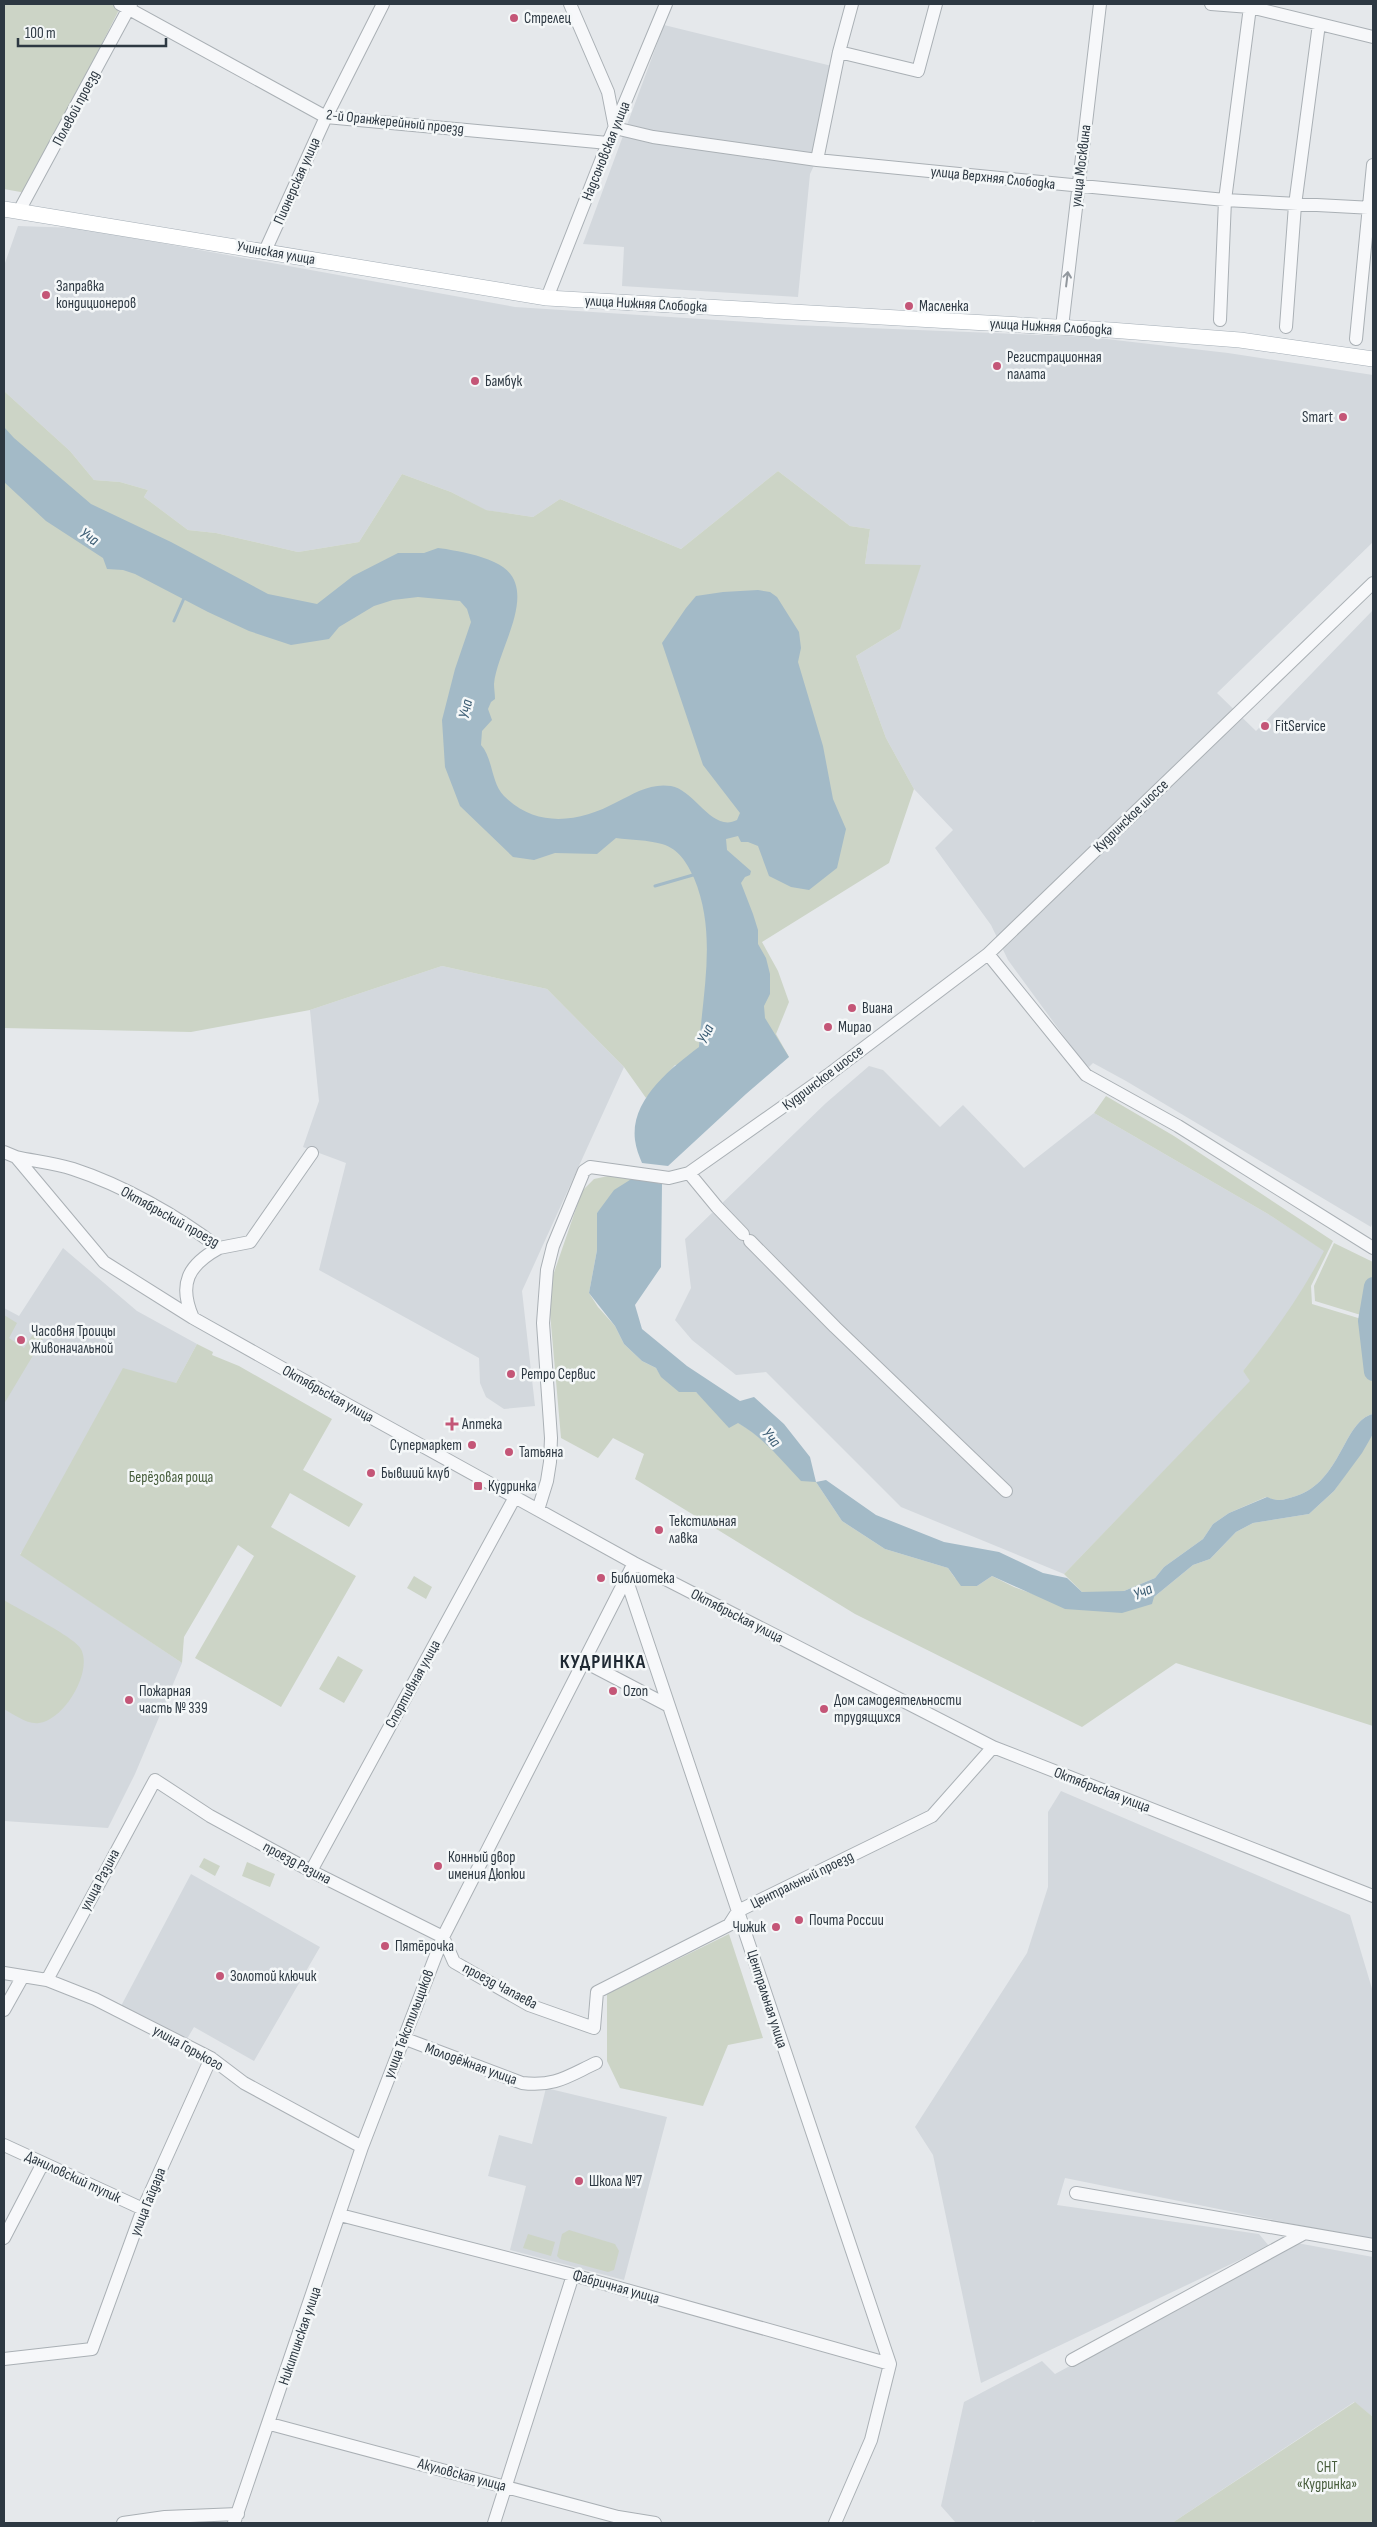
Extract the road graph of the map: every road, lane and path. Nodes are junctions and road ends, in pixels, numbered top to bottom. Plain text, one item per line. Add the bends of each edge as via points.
1 (383, 4) edge
2 (570, 4) edge
3 (666, 4) edge
4 (852, 4) edge
5 (936, 4) edge
6 (1100, 4) edge
7 (1211, 4) edge
8 (127, 5) edge
9 (1250, 7) junction
10 (1318, 24) junction
11 (1373, 37) edge
12 (839, 52) junction
13 (326, 117) junction
14 (615, 128) junction
15 (608, 143) junction
16 (817, 160) junction
17 (1373, 165) edge
18 (1078, 187) junction
19 (1225, 200) junction
20 (1295, 205) junction
21 (1371, 208) edge
22 (4, 209) edge
23 (19, 211) junction
24 (265, 251) junction
25 (547, 298) junction
26 (1220, 320) dead end
27 (1286, 327) dead end
28 (1062, 328) junction
29 (1356, 338) dead end
30 (1373, 359) edge
31 (1373, 583) edge
32 (988, 954) junction
33 (4, 1152) edge
34 (312, 1153) dead end
35 (16, 1157) junction
36 (689, 1173) junction
37 (219, 1248) junction
38 (1373, 1248) edge
39 (193, 1318) junction
40 (1006, 1492) dead end
41 (515, 1497) junction
42 (538, 1510) junction
43 (634, 1564) junction
44 (626, 1578) junction
45 (583, 1661) junction
46 (669, 1706) junction
47 (993, 1747) junction
48 (155, 1780) joint
49 (311, 1871) junction
50 (1373, 1896) edge
51 (738, 1911) junction
52 (443, 1937) junction
53 (4, 1973) edge
54 (22, 1976) junction
55 (46, 1980) junction
56 (596, 1992) joint
57 (4, 2010) edge
58 (403, 2038) junction
59 (211, 2058) junction
60 (596, 2063) dead end
61 (4, 2145) edge
62 (362, 2147) junction
63 (43, 2163) junction
64 (1076, 2193) dead end
65 (143, 2209) junction
66 (340, 2215) junction
67 (1303, 2234) junction
68 (4, 2238) edge
69 (1373, 2245) edge
70 (574, 2275) junction
71 (4, 2359) edge
72 (1072, 2360) dead end
73 (890, 2364) junction
74 (270, 2424) junction
75 (507, 2487) junction
76 (236, 2518) edge
77 (123, 2523) edge
78 (494, 2523) edge
79 (655, 2523) edge
80 (836, 2523) edge

1 - 13 street, Пионерская улица
2 - 14 street via 608,92
3 - 14 street, Надсоновская улица
4 - 12 street
5 - 12 street via 918,71
6 - 18 street, улица Москвина
7 - 9 street
8 - 13 street, 2-й Оранжерейный проезд
8 - 23 street, Полевой проезд
9 - 10 street
9 - 19 street
10 - 11 street
10 - 20 street
12 - 16 street
13 - 15 street, 2-й Оранжерейный проезд
13 - 24 street, Пионерская улица
14 - 15 street, Надсоновская улица
14 - 16 street, улица Верхняя Слободка via 653,137
15 - 25 street, Надсоновская улица
16 - 18 street, улица Верхняя Слободка
17 - 21 street
18 - 19 street, улица Верхняя Слободка
28 -> 18 street, улица Москвина
19 - 20 street, улица Верхняя Слободка
19 - 26 street
20 - 21 street, улица Верхняя Слободка
20 - 27 street
21 - 29 street
22 - 23 main road, Учинская улица
23 - 24 main road, Учинская улица
24 - 25 main road, Учинская улица
25 - 28 main road, улица Нижняя Слободка
28 - 30 main road, улица Нижняя Слободка via 1240,340
31 - 32 street, Кудринское шоссе
32 - 36 street, Кудринское шоссе via 828,1075
32 - 38 street via 1086,1075 1178,1126
33 - 35 street, Октябрьская улица
34 - 37 street, Октябрьский проезд via 250,1242
35 - 37 street, Октябрьский проезд via 72,1168 188,1224
35 - 39 street, Октябрьская улица via 104,1262
36 - 40 street via 717,1208 835,1327
36 - 42 street, Кудринское шоссе via 669,1178 590,1167 584,1171 553,1246 547,1270 543,1323 551,1438 547,1481
37 - 39 street via 202,1257 190,1270 186,1302
39 - 41 street, Октябрьская улица
41 - 42 street, Октябрьская улица
41 - 49 street, Спортивная улица
42 - 43 street, Октябрьская улица
43 - 44 street, улица Текстильщиков
43 - 47 street, Октябрьская улица
44 - 45 street, улица Текстильщиков
44 - 46 street, Центральная улица
45 - 46 street
45 - 52 street, улица Текстильщиков
46 - 51 street, Центральная улица
47 - 50 street, Октябрьская улица
47 - 51 street, Центральный проезд via 932,1816
48 - 49 street, проезд Разина via 210,1816
48 - 55 street, улица Разина
49 - 52 street, проезд Разина
51 - 56 street, Центральный проезд via 729,1925
51 - 73 street, Центральная улица
52 - 56 street, проезд Чапаева via 454,1962 529,2005 594,2028
52 - 58 street, улица Текстильщиков
53 - 54 street, улица Горького
54 - 55 street, улица Горького
54 - 57 street
55 - 59 street, улица Горького via 95,2000
58 - 60 street, Молодёжная улица via 522,2083 542,2086
58 - 62 street, улица Текстильщиков
59 - 62 street, улица Горького via 244,2083
59 - 65 street, улица Гайдара
61 - 63 street, Даниловский тупик
62 - 66 street, Никитинская улица
63 - 65 street, Даниловский тупик
63 - 68 street
64 - 67 street
65 - 71 street, улица Гайдара via 92,2349
66 - 70 street, Фабричная улица
66 - 74 street, Никитинская улица
67 - 69 street
67 - 72 street
70 - 73 street, Фабричная улица
70 - 75 street
73 - 80 street via 871,2440
74 - 75 street, Акуловская улица
74 - 76 street, Никитинская улица
75 - 78 street
75 - 79 street, Акуловская улица via 618,2517
76 - 77 street via 165,2517

